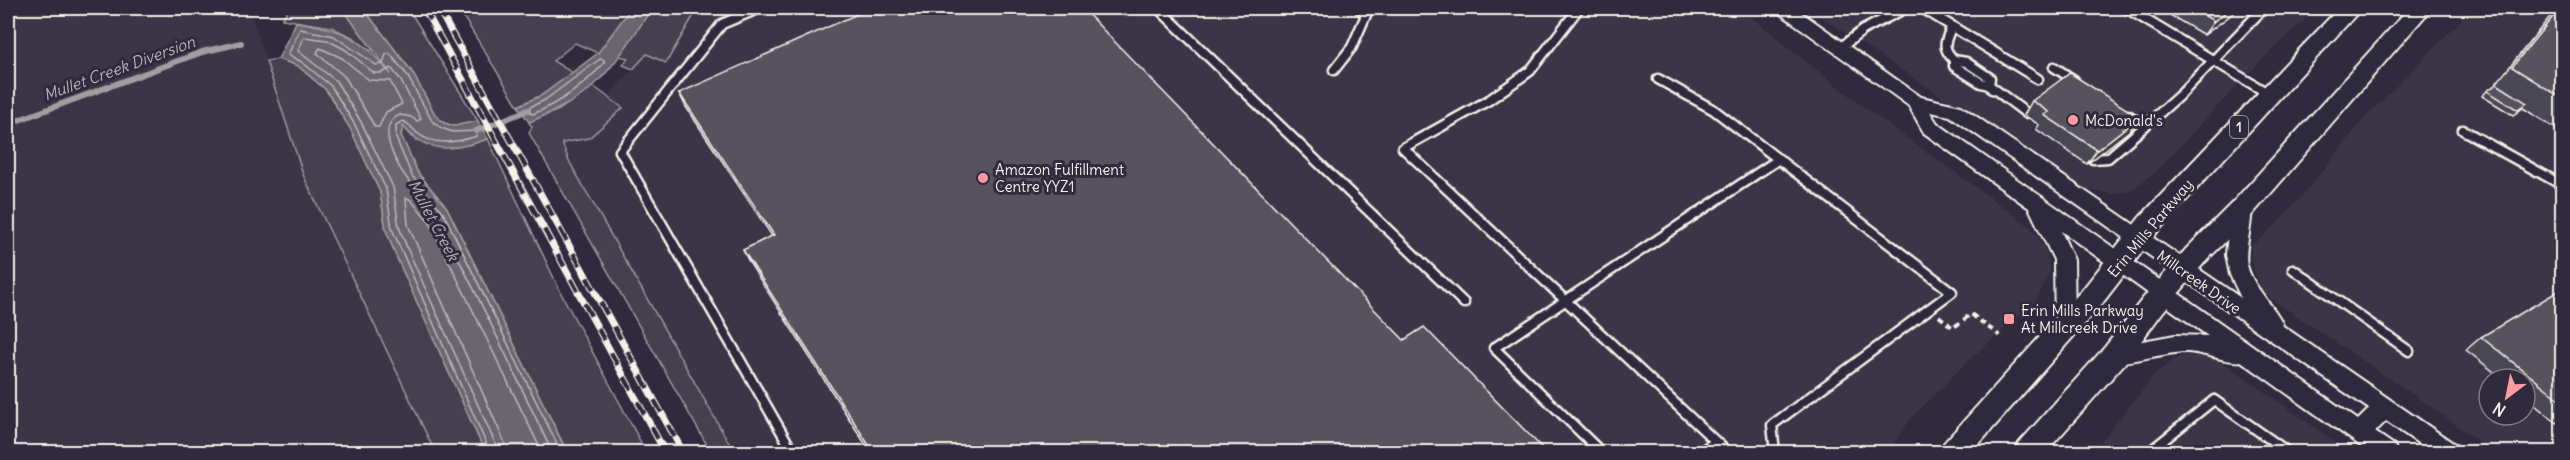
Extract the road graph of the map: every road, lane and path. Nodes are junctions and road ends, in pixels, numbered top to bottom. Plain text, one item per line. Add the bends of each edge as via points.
1 (760, 8) edge
2 (1158, 8) edge
3 (1359, 8) edge
4 (1580, 8) edge
5 (1784, 8) edge
6 (1884, 8) edge
7 (1906, 8) edge
8 (1922, 8) edge
9 (2126, 8) edge
10 (2264, 8) edge
11 (2351, 8) edge
12 (2421, 8) edge
13 (1894, 14) junction
14 (1952, 26) junction
15 (1839, 49) junction
16 (2212, 61) junction
17 (2054, 67) dead end
18 (1334, 70) dead end
19 (2038, 79) dead end
20 (1658, 80) dead end
21 (2080, 85) edge
22 (2269, 94) junction
23 (1916, 102) junction
24 (2117, 108) edge
25 (2026, 113) dead end
26 (2145, 126) junction
27 (2463, 130) dead end
28 (1779, 159) junction
29 (2093, 159) edge
30 (2562, 185) edge
31 (2036, 204) junction
32 (2242, 209) junction
33 (2138, 239) junction
34 (2118, 263) junction
35 (2294, 269) dead end
36 (2182, 270) junction
37 (2162, 294) junction
38 (1564, 300) junction
39 (1464, 303) dead end
40 (1929, 308) junction
41 (2065, 327) junction
42 (2000, 336) dead end
43 (2293, 346) junction
44 (2409, 351) dead end
45 (2115, 355) junction
46 (2274, 374) junction
47 (2385, 407) junction
48 (2360, 434) junction
49 (1715, 441) junction
50 (793, 453) edge
51 (1601, 453) edge
52 (1700, 453) edge
53 (1727, 453) edge
54 (1775, 453) edge
55 (1954, 453) edge
56 (2029, 453) edge
57 (2149, 453) edge
58 (2288, 453) edge
59 (2386, 453) edge
60 (2448, 453) edge

1 - 50 lane via 722,24 620,150
2 - 39 lane
3 - 18 lane via 1366,15 1352,47
4 - 38 lane via 1530,71 1490,100 1403,148
5 - 15 street, Millcreek Drive
6 - 13 lane
7 - 13 lane
8 - 14 lane
9 - 16 lane
10 - 16 lane
11 - 22 main road, Erin Mills Parkway / 1
12 - 32 main road
13 - 15 lane via 1863,30
14 - 19 lane
14 - 25 lane via 1945,41 1954,66 1989,85
15 - 23 street, Millcreek Drive
16 - 22 lane
16 - 26 lane
17 - 21 lane
20 - 28 lane via 1714,110
22 - 33 main road, Erin Mills Parkway / 1
23 - 31 street, Millcreek Drive via 1930,128
23 - 33 street, Millcreek Drive via 1955,111
24 - 26 lane
26 - 29 lane via 2108,158
27 - 30 lane
28 - 38 lane
28 - 40 lane via 1952,292
31 - 34 street, Millcreek Drive
31 - 41 street via 2064,260
32 - 36 main road
32 - 43 street via 2236,255 2243,280 2260,311
33 - 34 main road, Erin Mills Parkway / 1
33 - 36 street, Millcreek Drive
34 - 37 street, Millcreek Drive
34 - 41 main road, Erin Mills Parkway / 1
35 - 44 lane
36 - 37 main road
36 - 43 street, Millcreek Drive
37 - 45 main road
37 - 46 street, Millcreek Drive
38 - 49 lane
38 - 51 lane via 1494,348
40 - 42 path via 1953,328 1971,314
40 - 54 lane via 1772,425
41 - 55 main road, Erin Mills Parkway / 1
43 - 47 street, Millcreek Drive
45 - 46 street via 2167,344 2197,343 2224,348
45 - 56 main road
46 - 48 street, Millcreek Drive
47 - 48 street
47 - 60 street, Millcreek Drive
48 - 59 street, Millcreek Drive
49 - 52 lane
49 - 53 lane
57 - 58 lane via 2214,400

